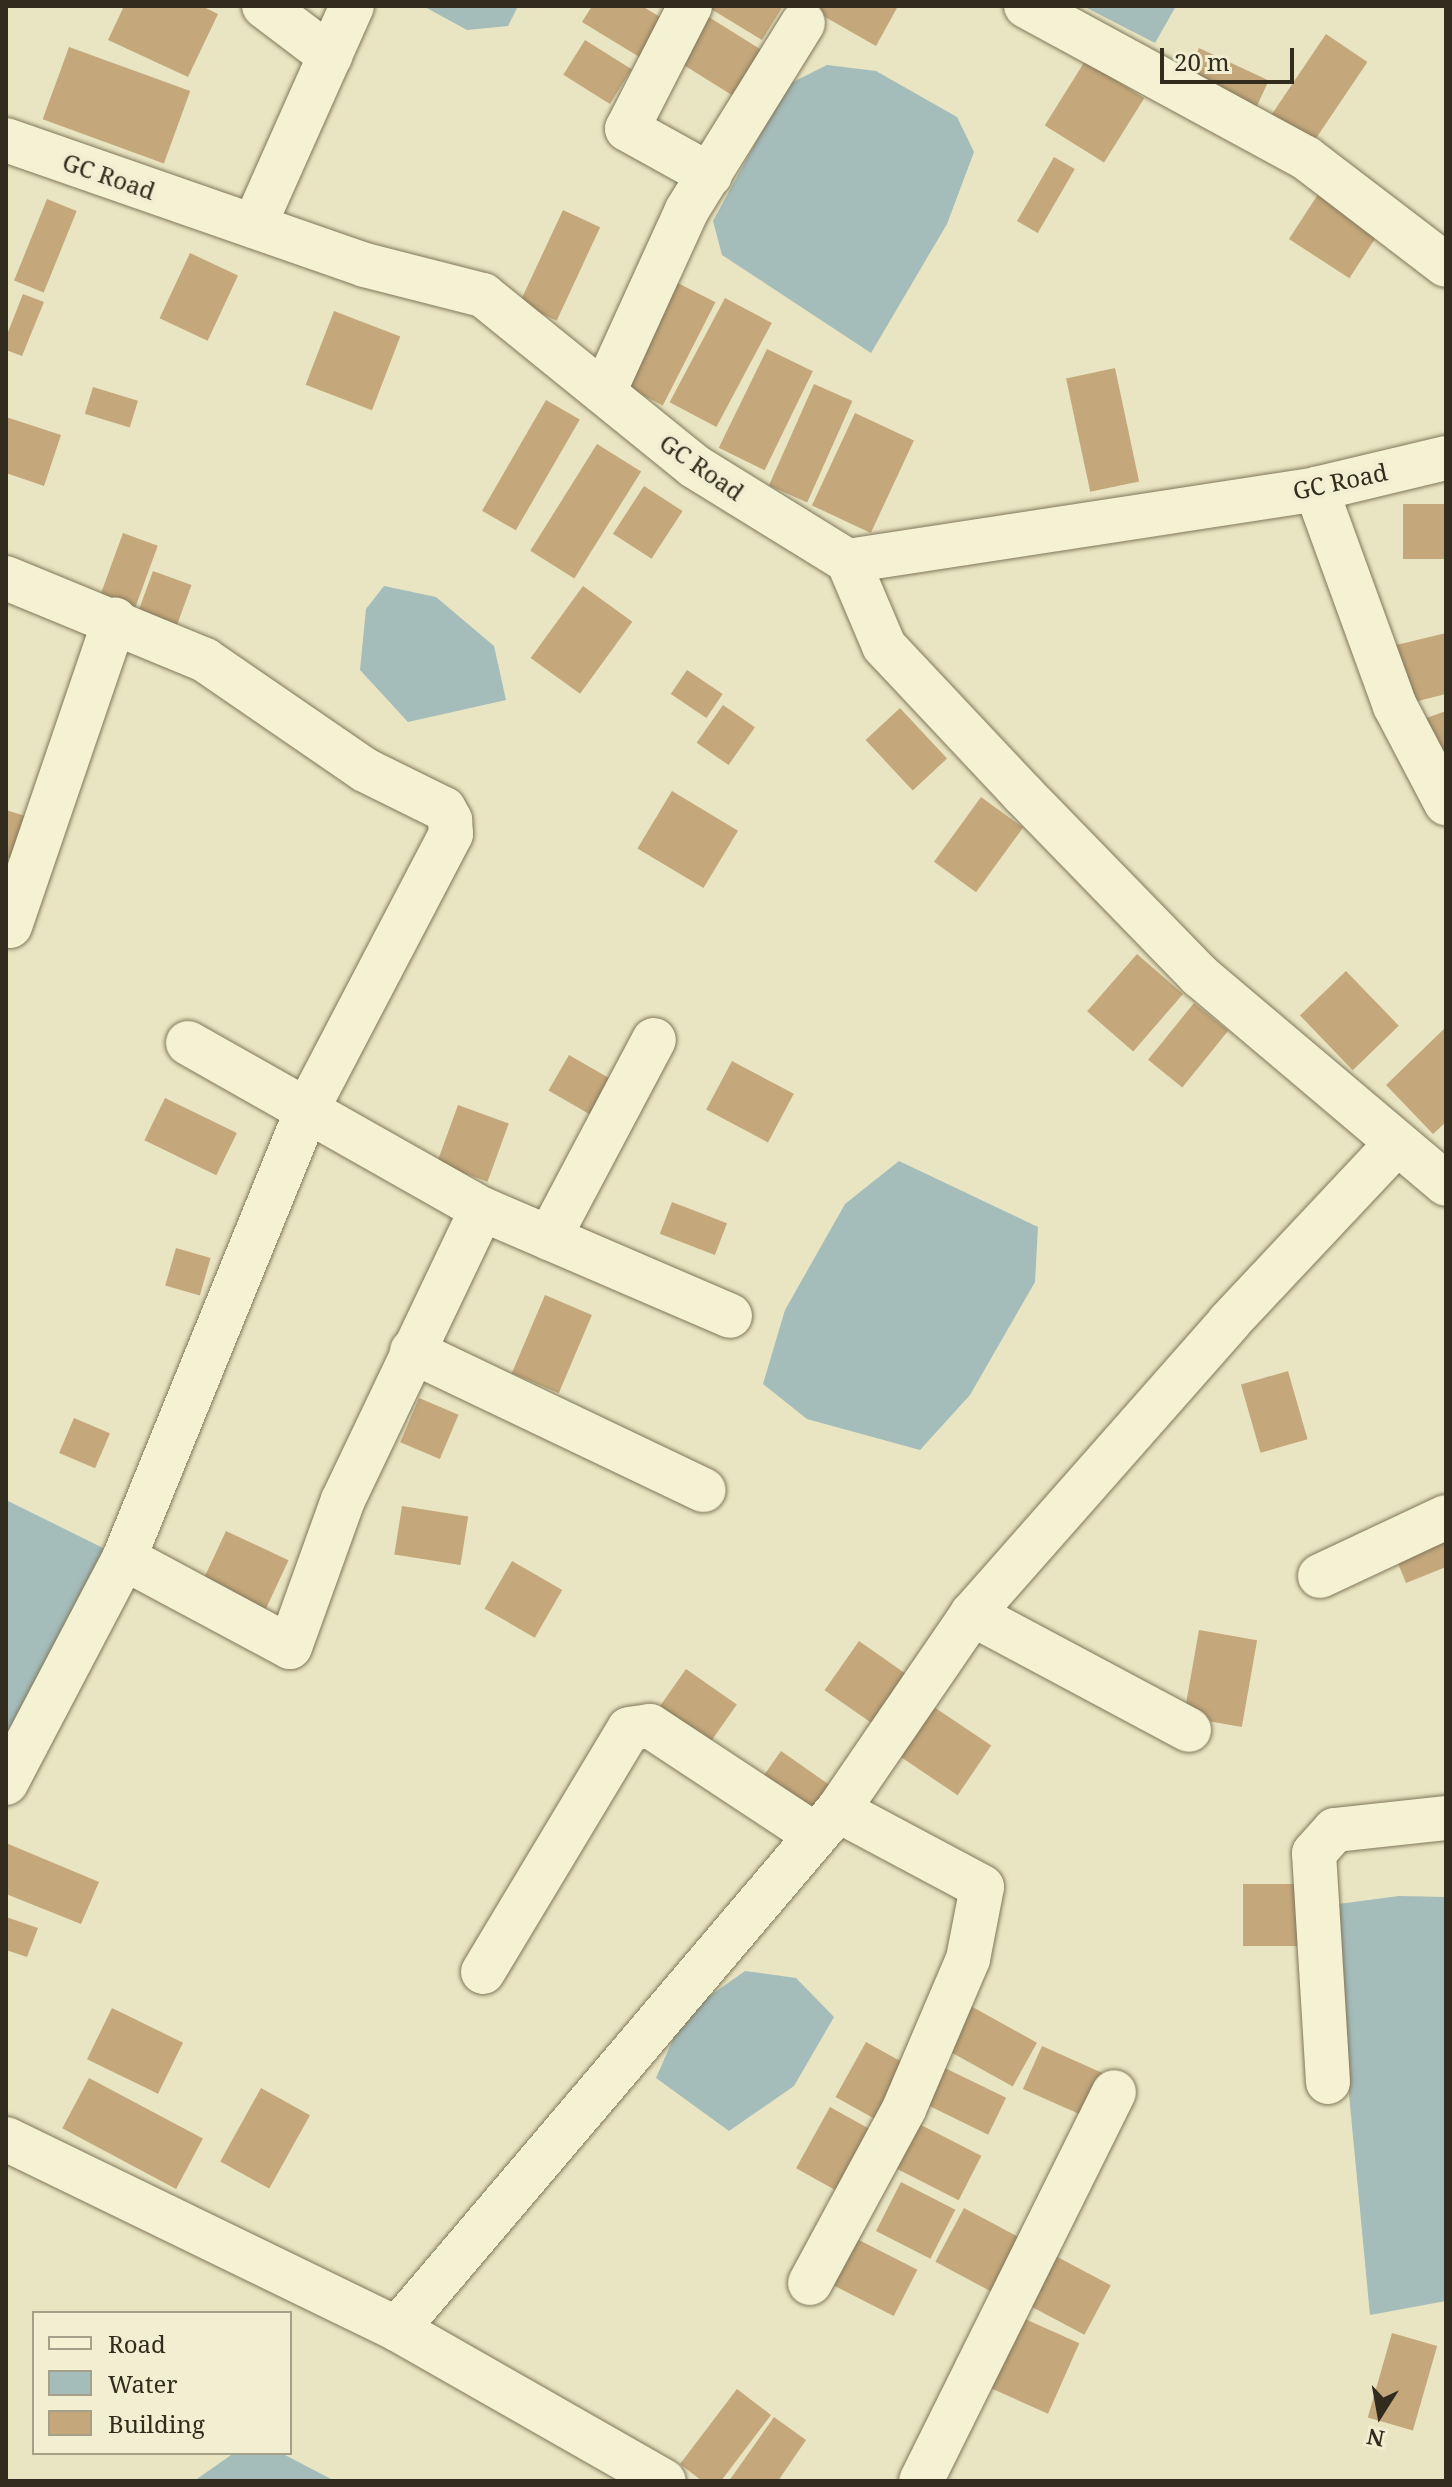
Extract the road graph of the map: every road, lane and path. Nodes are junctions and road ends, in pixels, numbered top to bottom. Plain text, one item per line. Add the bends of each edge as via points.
1 (264, 6) edge
2 (352, 6) edge
3 (690, 6) edge
4 (1026, 6) edge
5 (803, 23) dead end
6 (330, 56) junction
7 (6, 140) edge
8 (710, 175) junction
9 (254, 226) junction
10 (1446, 265) edge
11 (604, 392) junction
12 (1446, 458) edge
13 (1316, 489) junction
14 (848, 561) junction
15 (6, 578) edge
16 (115, 620) junction
17 (1446, 803) edge
18 (10, 926) dead end
19 (654, 1040) dead end
20 (188, 1043) dead end
21 (307, 1110) junction
22 (1397, 1143) junction
23 (1446, 1184) edge
24 (482, 1209) junction
25 (549, 1238) junction
26 (730, 1316) dead end
27 (412, 1351) junction
28 (704, 1490) dead end
29 (1446, 1517) edge
30 (124, 1558) junction
31 (1320, 1576) dead end
32 (972, 1614) junction
33 (1189, 1730) dead end
34 (6, 1783) edge
35 (1446, 1818) edge
36 (826, 1822) junction
37 (483, 1972) dead end
38 (1328, 2082) dead end
39 (1114, 2092) dead end
40 (6, 2139) edge
41 (810, 2283) dead end
42 (397, 2329) junction
43 (664, 2481) edge
44 (921, 2481) edge

1 - 6 street
2 - 6 street
3 - 8 street via 627,129
4 - 10 street via 1306,158
5 - 8 street
6 - 9 street
7 - 9 street, GC Road
8 - 11 street via 687,210
9 - 11 street, GC Road via 365,265 483,295
11 - 14 street, GC Road via 694,466
12 - 13 street, GC Road
13 - 14 street, GC Road
13 - 17 street via 1395,706
14 - 22 street via 884,646 1023,794 1200,976
15 - 16 street
16 - 18 street
16 - 21 street via 205,660 365,770 444,809 450,820 451,834
19 - 25 street
20 - 21 street
21 - 24 street
21 - 30 street
22 - 23 street
22 - 32 street via 1229,1322
24 - 25 street
24 - 27 street
25 - 26 street
27 - 28 street
27 - 30 street via 343,1500 290,1647
29 - 31 street
30 - 34 street
32 - 33 street
32 - 36 street
35 - 38 street via 1335,1830 1314,1853
36 - 37 street via 650,1726 629,1729
36 - 41 street via 982,1887 968,1959 904,2109
36 - 42 street
39 - 44 street
40 - 42 street
42 - 43 street

